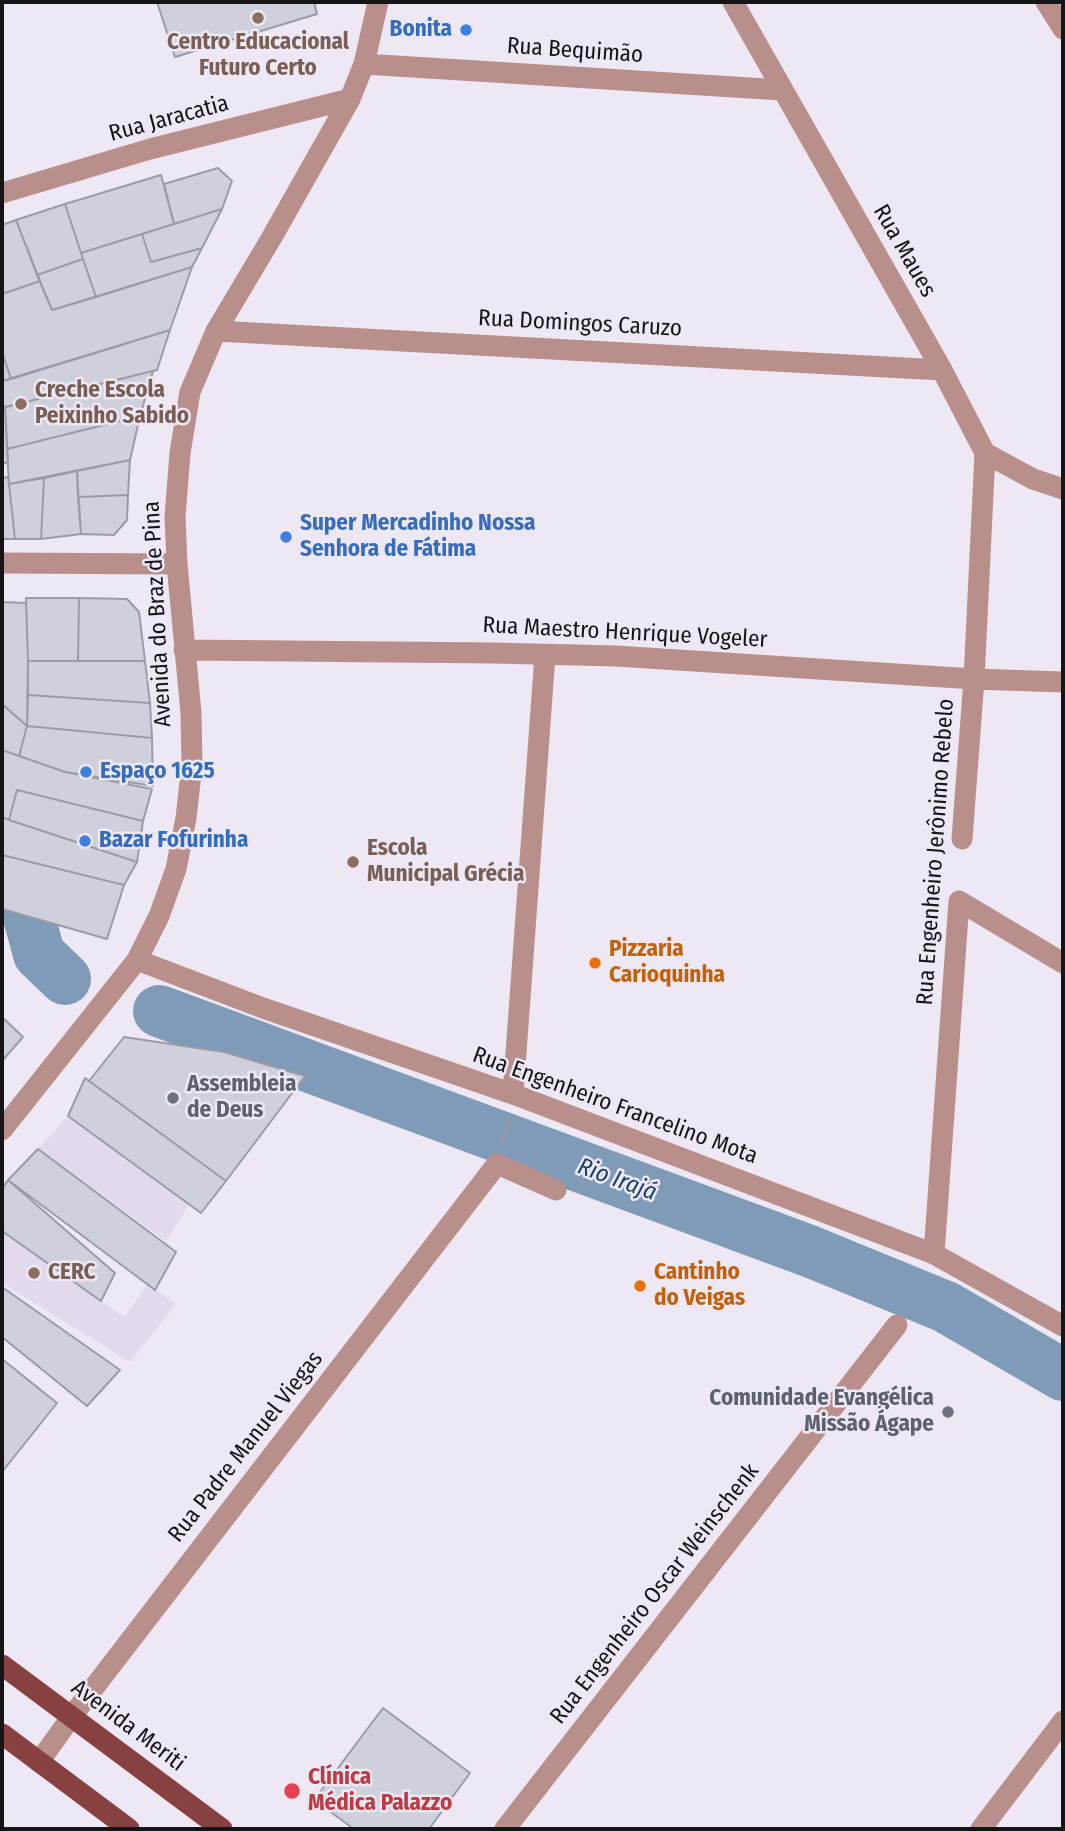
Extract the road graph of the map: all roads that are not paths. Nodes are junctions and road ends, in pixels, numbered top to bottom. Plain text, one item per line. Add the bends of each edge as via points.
1 (379, 2) edge
2 (733, 2) edge
3 (1046, 2) edge
4 (1062, 25) edge
5 (364, 64) junction
6 (782, 90) junction
7 (350, 99) junction
8 (2, 193) edge
9 (216, 331) junction
10 (942, 370) junction
11 (985, 453) junction
12 (1063, 489) edge
13 (2, 563) edge
14 (177, 564) junction
15 (184, 650) junction
16 (545, 654) junction
17 (974, 679) junction
18 (1063, 682) edge
19 (961, 839) dead end
20 (137, 960) junction
21 (1063, 964) edge
22 (512, 1100) junction
23 (2, 1130) edge
24 (556, 1191) dead end
25 (934, 1254) junction
26 (897, 1325) dead end
27 (1063, 1326) edge
28 (2, 1665) edge
29 (72, 1716) junction
30 (1063, 1721) edge
31 (2, 1734) edge
32 (39, 1762) junction
33 (128, 1829) edge
34 (222, 1829) edge
35 (505, 1829) edge
36 (981, 1829) edge

1 - 5 street, Avenida do Braz de Pina
2 - 6 street, Rua Maues
3 - 4 street
5 - 6 street, Rua Bequimão
5 - 7 street, Avenida do Braz de Pina
6 - 10 street, Rua Maues
7 - 8 street, Rua Jaracatia via 150,149
7 - 9 street, Avenida do Braz de Pina
9 - 10 street, Rua Domingos Caruzo
9 - 14 street, Avenida do Braz de Pina via 190,392 175,517
10 - 11 street, Rua Maues
11 - 12 street
11 - 17 street, Rua Engenheiro Jerônimo Rebelo
13 - 14 street
14 - 15 street, Avenida do Braz de Pina
15 - 16 street, Rua Maestro Henrique Vogeler
15 - 20 street, Avenida do Braz de Pina via 192,765 186,818 172,881
16 - 17 street, Rua Maestro Henrique Vogeler
16 - 22 street
17 - 18 street, Rua Maestro Henrique Vogeler
17 - 19 street, Rua Engenheiro Jerônimo Rebelo
20 - 22 street, Rua Engenheiro Francelino Mota
20 - 23 street, Avenida do Braz de Pina
21 - 25 street, Rua Engenheiro Jerônimo Rebelo via 958,901
22 - 25 street, Rua Engenheiro Francelino Mota
24 - 29 street, Rua Padre Manuel Viegas via 499,1157
25 - 27 street, Rua Engenheiro Francelino Mota
26 - 35 street, Rua Engenheiro Oscar Weinschenk
28 - 29 main road, Avenida Meriti
29 - 32 street, Rua Padre Manuel Viegas
29 - 34 main road, Avenida Meriti
30 - 36 street
31 - 32 main road
32 - 33 main road

